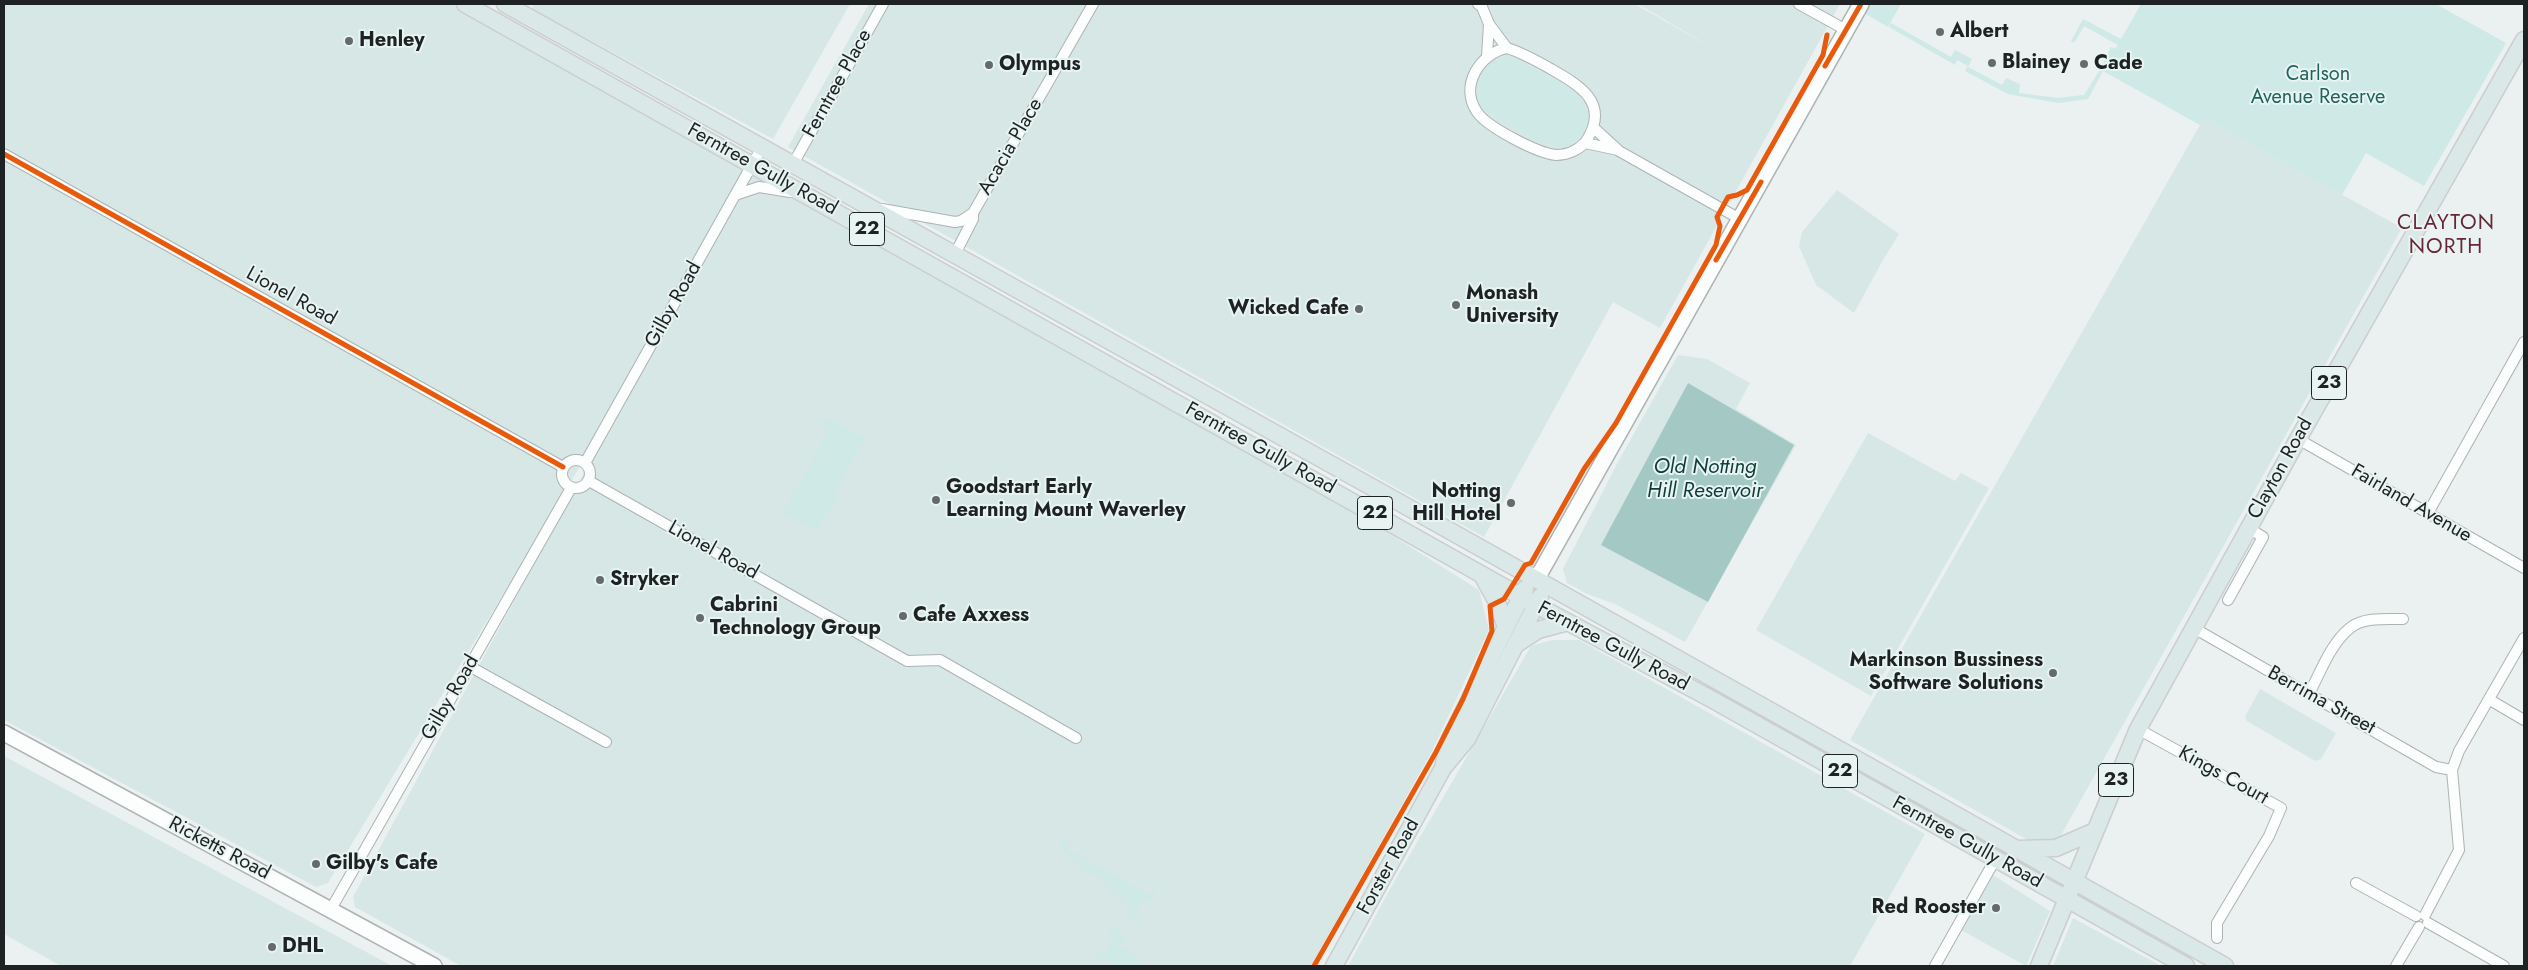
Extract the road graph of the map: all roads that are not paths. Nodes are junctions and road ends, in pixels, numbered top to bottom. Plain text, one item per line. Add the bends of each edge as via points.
1 (465, 4) edge
2 (504, 4) edge
3 (884, 4) edge
4 (1093, 4) edge
5 (1478, 4) edge
6 (1799, 4) edge
7 (1861, 4) edge
8 (522, 8) edge
9 (1489, 24) junction
10 (510, 29) junction
11 (1846, 30) junction
12 (2524, 40) edge
13 (1507, 48) junction
14 (1488, 56) junction
15 (1594, 128) junction
16 (1585, 143) junction
17 (762, 147) junction
18 (1619, 151) junction
19 (4, 154) edge
20 (752, 164) junction
21 (793, 164) junction
22 (735, 195) junction
23 (822, 203) junction
24 (866, 205) junction
25 (973, 213) junction
26 (1740, 219) junction
27 (954, 254) junction
28 (2524, 342) edge
29 (1223, 404) junction
30 (1214, 423) junction
31 (2298, 439) junction
32 (586, 463) junction
33 (563, 467) junction
34 (589, 481) junction
35 (571, 488) junction
36 (2428, 513) junction
37 (2248, 528) junction
38 (2524, 568) edge
39 (1480, 573) junction
40 (1539, 579) junction
41 (1520, 596) junction
42 (2228, 600) dead end
43 (1536, 606) junction
44 (2403, 619) dead end
45 (1568, 622) junction
46 (1506, 627) junction
47 (2192, 627) junction
48 (2524, 638) edge
49 (1518, 643) junction
50 (469, 666) junction
51 (1692, 669) junction
52 (1684, 685) junction
53 (2309, 694) junction
54 (2490, 700) junction
55 (2524, 720) edge
56 (2138, 729) junction
57 (4, 733) edge
58 (1076, 738) dead end
59 (606, 742) dead end
60 (1443, 768) junction
61 (2452, 770) junction
62 (1922, 796) junction
63 (1913, 812) junction
64 (2095, 831) junction
65 (2018, 849) junction
66 (1996, 858) junction
67 (2075, 882) junction
68 (2356, 883) dead end
69 (2068, 899) junction
70 (331, 909) junction
71 (2422, 920) junction
72 (2217, 938) dead end
73 (434, 966) edge
74 (1334, 966) edge
75 (1935, 966) edge
76 (2039, 966) edge
77 (2186, 966) edge
78 (2225, 966) edge
79 (2396, 966) edge
80 (2504, 966) edge

1 - 10 main road, Ferntree Gully Road / 22
2 - 8 main road, Ferntree Gully Road / 22
3 - 21 street, Ferntree Place
4 - 25 street, Acacia Place
5 - 9 street
6 - 11 street
7 - 11 street
8 - 10 street
8 - 17 main road, Ferntree Gully Road / 22
9 - 13 street
9 - 14 street
10 - 20 main road, Ferntree Gully Road / 22
11 - 26 street
12 - 31 main road, Clayton Road / 23
13 - 14 street
13 - 15 street via 1578,84 1594,107
14 - 16 street via 1479,64 1470,88 1476,111 1486,121 1549,154 1564,155
15 - 16 street
15 - 18 street
16 - 18 street
17 - 20 street, Gilby Road
17 - 21 main road, Ferntree Gully Road / 22
18 - 26 street
19 - 33 street, Lionel Road
20 - 22 street, Gilby Road
20 - 23 main road, Ferntree Gully Road / 22
21 - 24 main road, Ferntree Gully Road / 22
22 - 23 street via 760,187 783,190
22 - 32 street, Gilby Road
23 - 30 main road, Ferntree Gully Road / 22
24 - 25 street, Acacia Place via 955,222
24 - 27 main road, Ferntree Gully Road / 22
25 - 27 street, Acacia Place via 973,219
26 - 40 street
27 - 29 main road, Ferntree Gully Road / 22
28 - 36 street
29 - 30 main road
29 - 40 main road, Ferntree Gully Road / 22
30 - 39 main road, Ferntree Gully Road / 22
31 - 36 street, Fairland Avenue
31 - 37 main road, Clayton Road / 23
32 - 33 street via 576,459
32 - 34 street
33 - 35 street via 564,482
34 - 35 street via 581,487
34 - 58 street, Lionel Road via 907,661 940,660
35 - 50 street, Gilby Road
36 - 38 street, Fairland Avenue
37 - 42 street via 2263,537
37 - 47 main road, Clayton Road / 23
39 - 41 main road, Ferntree Gully Road / 22
39 - 46 main road via 1498,602
40 - 41 main road, Forster Road
40 - 43 main road, Forster Road
40 - 51 main road, Ferntree Gully Road / 22
41 - 43 main road, Ferntree Gully Road / 22
41 - 46 main road, Forster Road
43 - 45 main road, Ferntree Gully Road / 22
43 - 49 main road, Forster Road
44 - 53 street via 2373,620 2350,627 2333,649
45 - 49 main road via 1538,630
45 - 52 main road, Ferntree Gully Road / 22
46 - 60 main road, Forster Road via 1450,738
47 - 53 street, Berrima Street
47 - 56 main road, Clayton Road / 23
48 - 54 street
49 - 60 main road, Forster Road via 1467,738
50 - 59 street
50 - 70 street, Gilby Road
51 - 52 main road
51 - 62 main road, Ferntree Gully Road / 22
52 - 63 main road, Ferntree Gully Road / 22
53 - 61 street, Berrima Street via 2436,767
54 - 55 street
54 - 61 street
56 - 64 main road, Clayton Road / 23
56 - 72 street, Kings Court via 2281,808 2269,836 2218,924
57 - 70 street, Ricketts Road
60 - 74 main road, Forster Road
61 - 71 street via 2459,850
62 - 63 main road
62 - 65 main road, Ferntree Gully Road / 22
63 - 66 main road, Ferntree Gully Road / 22
64 - 65 main road via 2056,848
64 - 67 main road, Clayton Road / 23
65 - 67 main road, Ferntree Gully Road / 22
66 - 69 main road, Ferntree Gully Road / 22
66 - 75 street
67 - 69 main road, 23
67 - 78 main road, Ferntree Gully Road / 22
68 - 71 street
69 - 76 main road, 23
69 - 77 main road, Ferntree Gully Road / 22
70 - 73 street, Ricketts Road
71 - 79 street
71 - 80 street

